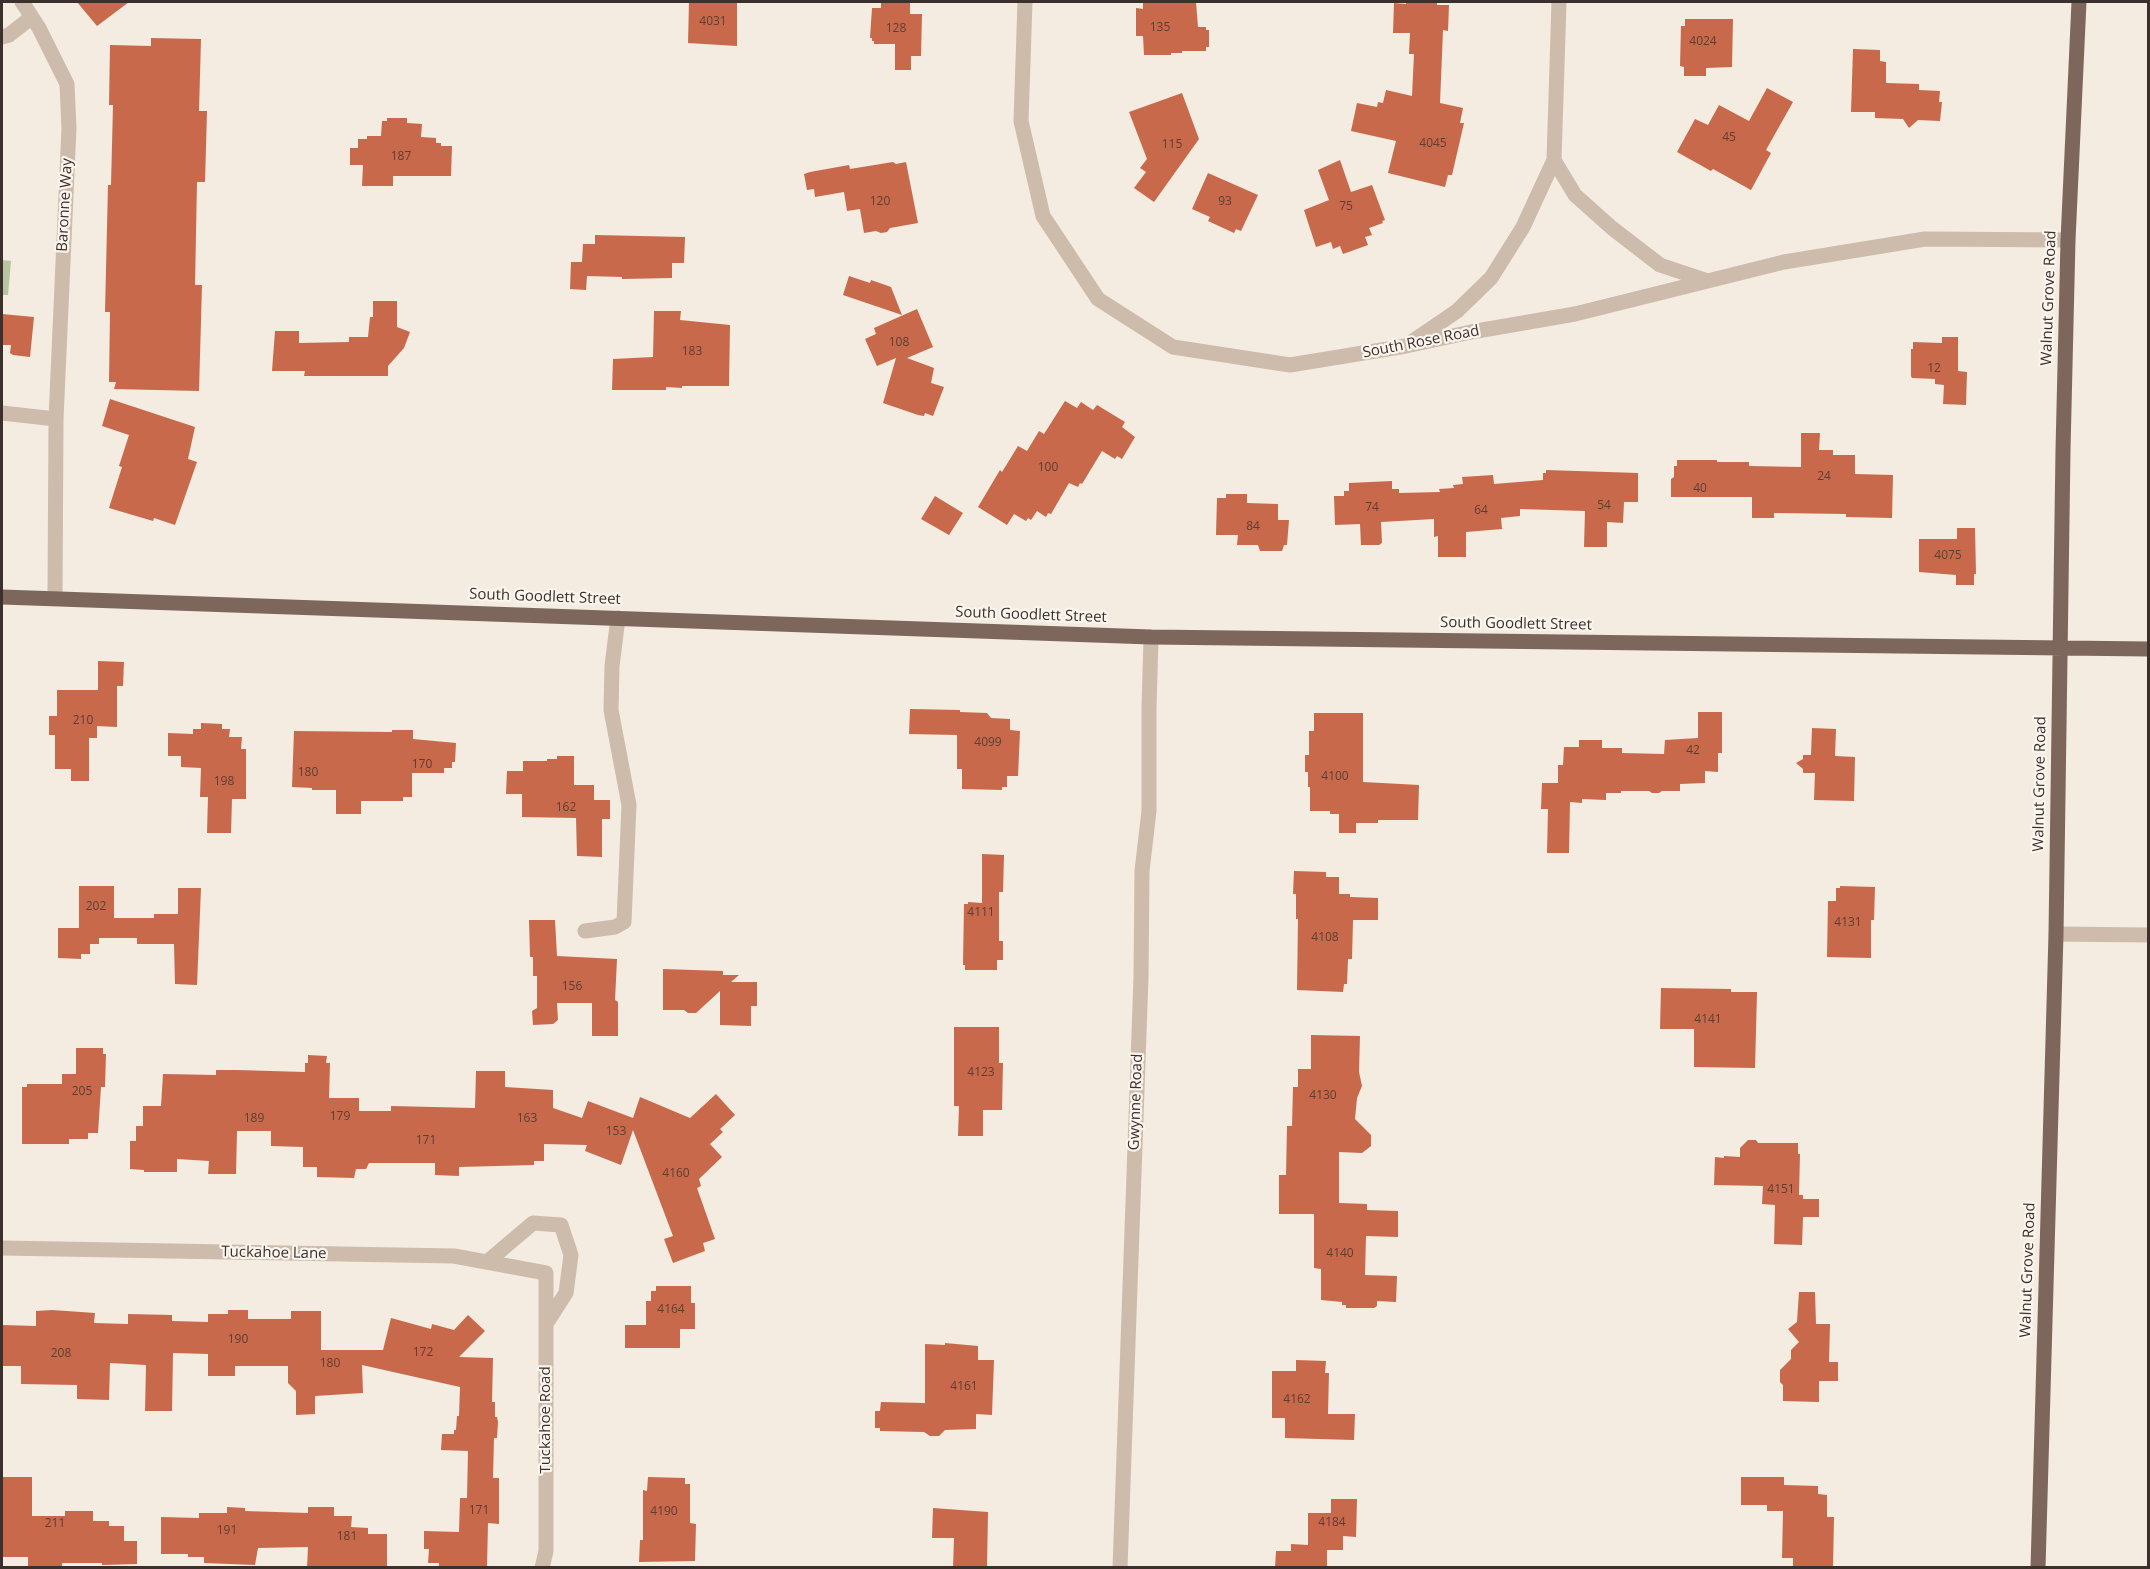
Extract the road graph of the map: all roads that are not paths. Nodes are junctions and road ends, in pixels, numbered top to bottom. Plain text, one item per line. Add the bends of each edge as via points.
1 (22, 2) edge
2 (1025, 2) edge
3 (1559, 2) edge
4 (2079, 2) edge
5 (32, 17) junction
6 (2, 37) edge
7 (1554, 160) junction
8 (2068, 240) junction
9 (1708, 281) junction
10 (1406, 346) junction
11 (2, 413) edge
12 (56, 419) junction
13 (2, 597) edge
14 (55, 597) junction
15 (618, 618) junction
16 (1151, 637) junction
17 (2060, 649) junction
18 (2148, 649) edge
19 (585, 931) dead end
20 (2056, 934) junction
21 (2148, 935) edge
22 (2, 1248) edge
23 (487, 1262) junction
24 (546, 1273) joint
25 (546, 1324) junction
26 (542, 1568) edge
27 (1120, 1568) edge
28 (2038, 1568) edge

1 - 5 street, Baronne Way
2 - 10 street, South Rose Road via 1021,121 1043,216 1098,299 1173,347 1290,365
3 - 7 street
4 - 8 main road, Walnut Grove Road
5 - 6 street
5 - 12 street, Baronne Way via 67,84 69,128
7 - 9 street via 1575,195 1612,228 1660,265
7 - 10 street via 1523,227 1491,278 1457,311
8 - 9 street, South Rose Road via 1925,238 1784,262
8 - 17 main road, Walnut Grove Road
9 - 10 street, South Rose Road via 1575,314
11 - 12 street
12 - 14 street, Baronne Way
13 - 14 main road, South Goodlett Street
14 - 15 main road, South Goodlett Street
15 - 16 main road, South Goodlett Street
15 - 19 street via 611,710 629,805 624,922
16 - 17 main road, South Goodlett Street
16 - 27 street, Gwynne Road via 1149,811 1142,871
17 - 18 main road, South Goodlett Street
17 - 20 main road, Walnut Grove Road
20 - 21 street
20 - 28 main road, Walnut Grove Road
22 - 23 street, Tuckahoe Lane via 454,1256
23 - 24 street, Tuckahoe Lane
23 - 25 street via 533,1223 561,1225 571,1255 566,1293
24 - 25 street, Tuckahoe Road
25 - 26 street, Tuckahoe Road via 546,1551

